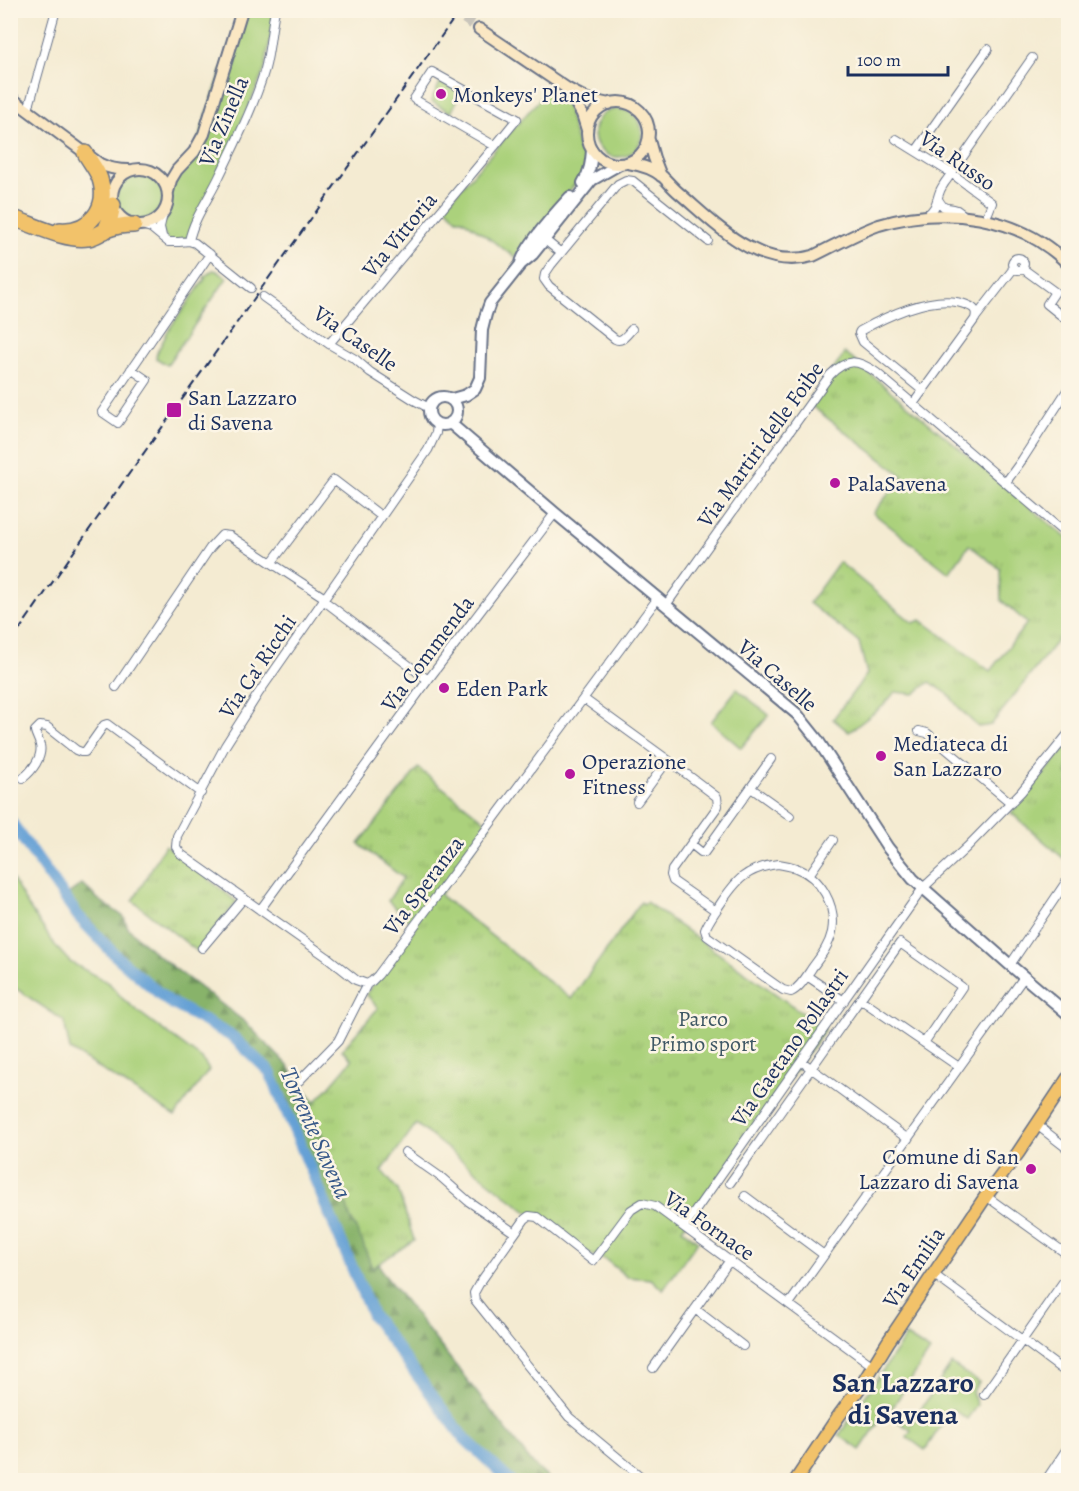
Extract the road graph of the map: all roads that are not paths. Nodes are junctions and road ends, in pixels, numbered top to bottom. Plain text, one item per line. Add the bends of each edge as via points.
1 (56, 10) edge
2 (242, 10) edge
3 (274, 10) edge
4 (479, 29) tunnel mouth
5 (988, 49) dead end
6 (1032, 58) dead end
7 (568, 89) junction
8 (10, 97) edge
9 (609, 104) junction
10 (28, 110) junction
11 (588, 130) junction
12 (896, 139) dead end
13 (649, 140) junction
14 (495, 146) junction
15 (592, 150) junction
16 (916, 151) junction
17 (85, 153) junction
18 (100, 164) junction
19 (624, 164) junction
20 (129, 170) junction
21 (177, 170) junction
22 (152, 171) junction
23 (951, 173) junction
24 (662, 176) junction
25 (168, 192) junction
26 (112, 197) junction
27 (938, 198) junction
28 (988, 213) dead end
29 (163, 214) junction
30 (927, 216) junction
31 (965, 216) junction
32 (10, 217) edge
33 (138, 225) junction
34 (42, 228) junction
35 (105, 231) junction
36 (162, 236) junction
37 (545, 240) junction
38 (189, 241) junction
39 (708, 242) dead end
40 (561, 253) junction
41 (210, 254) junction
42 (521, 264) junction
43 (1068, 264) edge
44 (251, 288) dead end
45 (263, 297) dead end
46 (975, 319) junction
47 (1068, 321) edge
48 (632, 329) dead end
49 (330, 344) junction
50 (131, 369) junction
51 (1068, 388) edge
52 (923, 391) junction
53 (466, 395) junction
54 (452, 399) junction
55 (914, 404) junction
56 (429, 408) junction
57 (456, 412) junction
58 (450, 423) junction
59 (437, 424) junction
60 (1006, 482) junction
61 (555, 513) junction
62 (381, 516) junction
63 (1068, 536) edge
64 (272, 562) junction
65 (324, 599) junction
66 (662, 602) junction
67 (428, 680) junction
68 (117, 687) dead end
69 (584, 699) junction
70 (919, 731) dead end
71 (1068, 734) edge
72 (771, 759) dead end
73 (668, 760) junction
74 (23, 778) dead end
75 (750, 788) junction
76 (201, 792) junction
77 (637, 802) dead end
78 (1011, 803) junction
79 (790, 816) dead end
80 (833, 840) dead end
81 (691, 844) junction
82 (809, 875) junction
83 (1068, 879) edge
84 (922, 888) junction
85 (244, 898) junction
86 (260, 910) junction
87 (716, 911) junction
88 (202, 948) dead end
89 (1010, 965) junction
90 (807, 975) junction
91 (1024, 977) junction
92 (367, 984) junction
93 (860, 999) junction
94 (844, 1001) junction
95 (1068, 1014) edge
96 (924, 1043) junction
97 (801, 1061) junction
98 (959, 1067) junction
99 (811, 1069) junction
100 (1068, 1078) edge
101 (299, 1081) dead end
102 (1037, 1125) junction
103 (908, 1139) junction
104 (1068, 1149) edge
105 (405, 1152) dead end
106 (730, 1184) dead end
107 (745, 1196) dead end
108 (987, 1196) junction
109 (684, 1227) junction
110 (515, 1233) junction
111 (824, 1255) junction
112 (1068, 1255) edge
113 (730, 1260) junction
114 (933, 1274) junction
115 (1068, 1275) edge
116 (789, 1304) junction
117 (695, 1309) junction
118 (1023, 1340) junction
119 (743, 1346) dead end
120 (873, 1365) junction
121 (653, 1368) dead end
122 (1068, 1374) edge
123 (984, 1395) dead end
124 (1068, 1447) edge
125 (1067, 1463) edge
126 (645, 1480) edge
127 (796, 1480) edge
128 (1046, 1480) edge
129 (1056, 1480) edge

1 - 10 street
2 - 21 main road via 204,134
3 - 38 street, Via Zinella via 265,69 255,97
4 - 7 main road
5 - 16 street
6 - 23 street
7 - 9 main road
7 - 11 main road
8 - 10 main road
9 - 11 main road via 594,114
9 - 13 main road via 621,102 640,111 649,129
10 - 17 main road
11 - 15 main road
12 - 16 street, Via Russo
13 - 19 main road via 637,158
13 - 24 main road
14 - 14 street, Via Vittoria via 517,119 432,72 414,99
14 - 49 street, Via Vittoria
15 - 19 main road via 611,164
15 - 42 street via 589,174 534,240
16 - 23 street, Via Russo
17 - 18 main road
17 - 34 highway via 101,182 97,214 77,229
18 - 20 main road
18 - 26 main road via 110,179
19 - 24 main road via 645,166
19 - 37 street via 587,184
20 - 22 main road
20 - 26 main road via 116,181
21 - 22 main road
21 - 25 main road
22 - 25 main road via 163,179
23 - 27 street
23 - 28 street, Via Russo via 992,204
24 - 30 main road via 735,240 766,255 788,259 813,256 878,226
25 - 29 main road
26 - 33 main road via 117,214
26 - 35 highway
27 - 30 street
27 - 31 street via 943,206
29 - 33 main road via 154,222
29 - 36 street
30 - 31 main road
31 - 43 main road via 1023,232
32 - 34 highway
33 - 35 highway
33 - 36 street
34 - 35 highway via 76,239
36 - 38 street via 172,243
37 - 40 street
37 - 42 street
38 - 41 street
39 - 40 street via 630,179 618,184
40 - 48 street via 545,274 545,281 615,339 621,341
41 - 44 street
41 - 50 street
42 - 53 street via 490,303 481,342 480,378 475,389
45 - 49 street, Via Caselle
46 - 47 street via 1018,268 1055,292 1047,304
46 - 52 street
46 - 52 street via 975,309 969,305 943,302 906,309 860,331 863,342
49 - 56 street, Via Caselle
50 - 50 street via 102,412 118,423 147,380
51 - 60 street
52 - 55 street
53 - 54 street
53 - 57 street
54 - 56 street via 440,396
54 - 57 street
55 - 60 street, Via Martiri delle Foibe
55 - 66 street, Via Martiri delle Foibe via 867,366 852,362 837,368
56 - 59 street
57 - 58 street
58 - 59 street
58 - 61 street, Via Caselle
59 - 62 street, Via Ca' Ricchi via 428,450
60 - 63 street, Via Martiri delle Foibe
61 - 66 street, Via Caselle
61 - 67 street, Via Commenda
62 - 64 street via 334,480
62 - 65 street, Via Ca' Ricchi
64 - 65 street
64 - 68 street via 222,534
65 - 67 street
65 - 76 street, Via Ca' Ricchi via 241,720
66 - 69 street, Via Speranza
66 - 84 street, Via Caselle via 803,720 898,861
67 - 86 street, Via Commenda
69 - 73 street
69 - 92 street, Via Speranza via 385,966
70 - 78 street via 927,732
71 - 78 street, Via Gaetano Pollastri
72 - 75 street
73 - 77 street
73 - 81 street via 717,797 718,806
74 - 76 street via 39,759 35,731 40,726 85,752 100,728 107,724
75 - 79 street
75 - 81 street via 704,853
76 - 85 street, Via Ca' Ricchi via 178,834 177,849
78 - 84 street, Via Gaetano Pollastri
80 - 82 street
81 - 87 street via 672,870 671,878
82 - 87 street via 782,865 756,868 735,883
82 - 90 street via 826,895 832,925 825,950
83 - 89 street
84 - 89 street, Via Caselle
84 - 94 street, Via Gaetano Pollastri
85 - 86 street
85 - 88 street
86 - 92 street
87 - 90 street via 706,927 707,936 783,990 794,991
89 - 91 street, Via Caselle
90 - 94 street
91 - 95 street, Via Caselle
91 - 98 street
92 - 101 street, Via Speranza via 338,1041
93 - 96 street
93 - 96 street via 900,943 962,987
93 - 99 street
94 - 97 street, Via Gaetano Pollastri
96 - 98 street
97 - 99 street
97 - 109 street, Via Gaetano Pollastri
98 - 103 street
99 - 103 street
99 - 106 street
100 - 102 main road, Via Emilia
102 - 104 street
102 - 108 main road, Via Emilia
103 - 111 street
105 - 110 street
107 - 111 street
108 - 112 street
108 - 114 main road, Via Emilia
109 - 110 street, Via Fornace via 655,1206 642,1203 631,1210 593,1260 537,1217 529,1216
109 - 113 street, Via Fornace
110 - 126 street, Via Fornace via 478,1284 476,1302 569,1417
111 - 116 street
113 - 116 street, Via Fornace
113 - 117 street
114 - 118 street
114 - 120 main road, Via Emilia
115 - 118 street
116 - 120 street, Via Fornace
117 - 119 street
117 - 121 street
118 - 122 street
118 - 123 street
120 - 127 main road, Via Emilia
124 - 125 street
125 - 128 street
125 - 129 street

